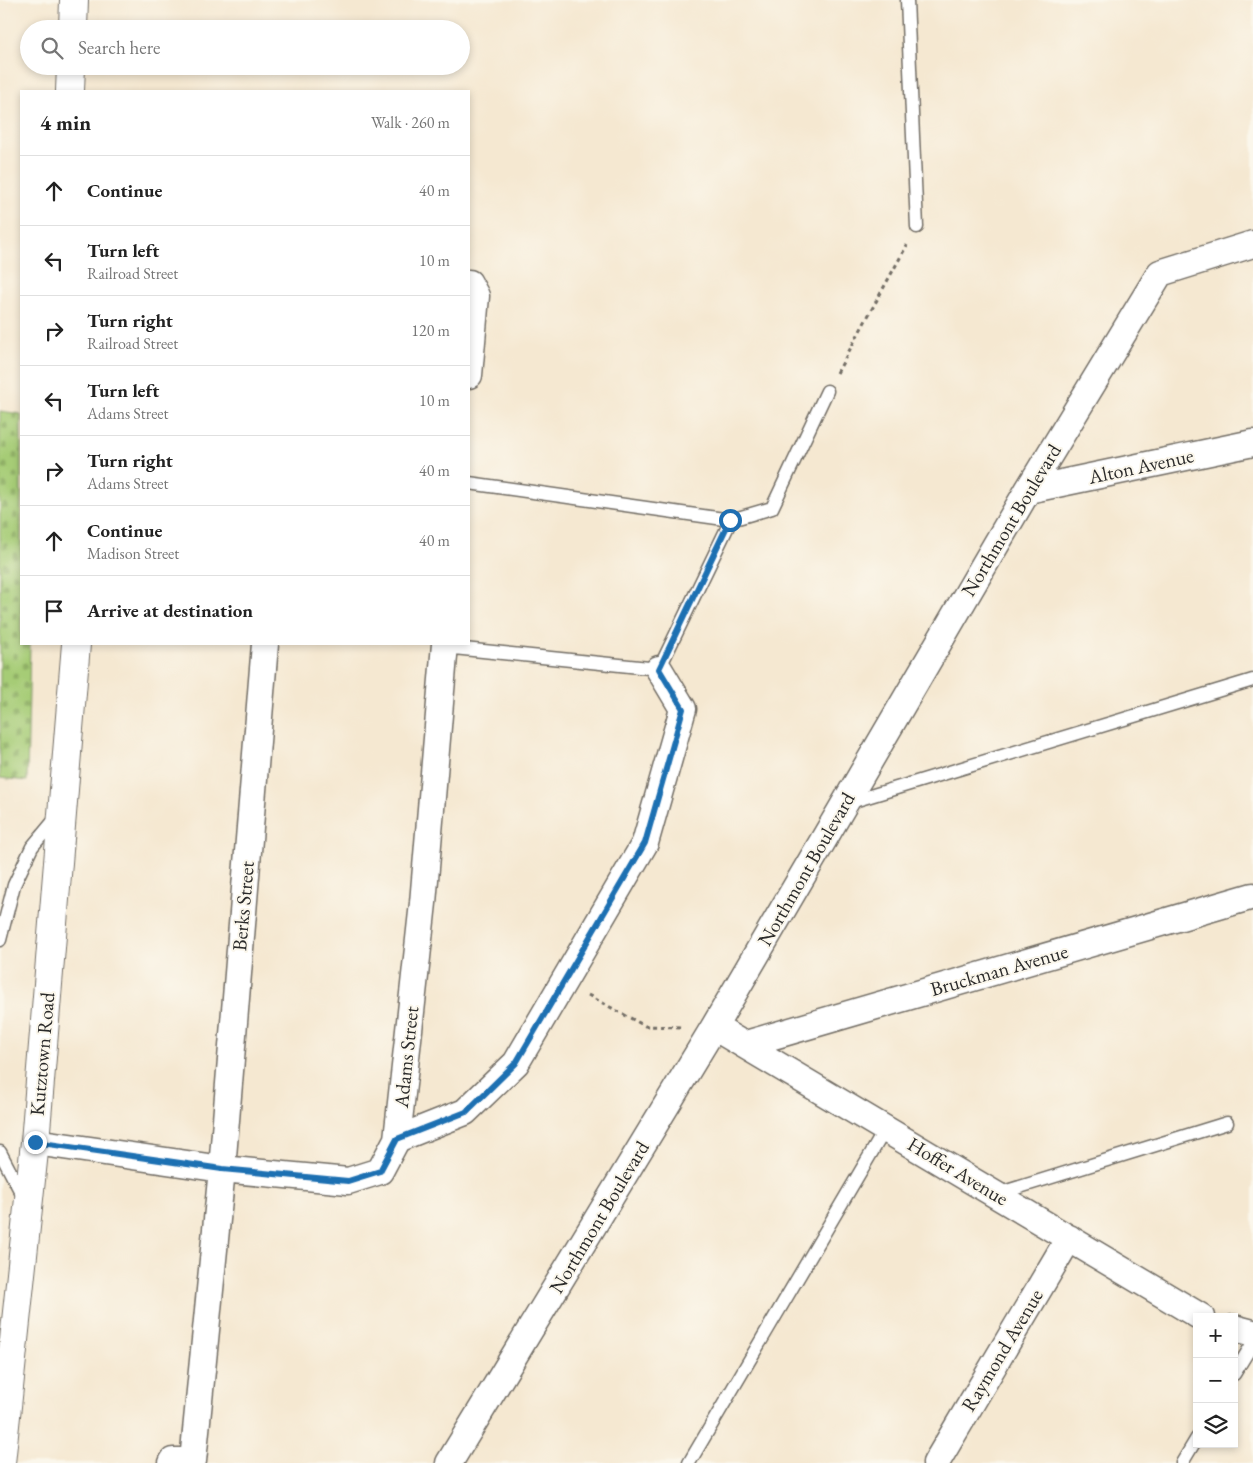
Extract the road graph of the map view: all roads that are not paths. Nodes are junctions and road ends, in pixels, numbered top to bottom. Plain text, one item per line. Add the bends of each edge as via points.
1 (74, 0) edge
2 (907, 0) edge
3 (73, 20) edge
4 (71, 75) edge
5 (70, 90) edge
6 (917, 227) road end
7 (1253, 244) edge
8 (470, 285) edge
9 (470, 364) edge
10 (827, 391) road end
11 (1253, 443) edge
12 (470, 483) edge
13 (1028, 490) junction
14 (730, 520) junction
15 (76, 645) edge
16 (265, 645) edge
17 (444, 646) edge
18 (659, 669) junction
19 (1253, 680) edge
20 (844, 804) junction
21 (62, 812) junction
22 (1253, 896) edge
23 (0, 940) edge
24 (714, 1027) junction
25 (746, 1044) junction
26 (1227, 1123) dead end
27 (886, 1128) junction
28 (397, 1139) junction
29 (35, 1142) junction
30 (0, 1152) edge
31 (222, 1169) junction
32 (996, 1194) junction
33 (28, 1207) junction
34 (1069, 1238) junction
35 (1194, 1313) edge
36 (1238, 1329) edge
37 (1253, 1333) edge
38 (1253, 1343) edge
39 (1238, 1367) edge
40 (1193, 1445) edge
41 (1, 1463) edge
42 (172, 1463) edge
43 (449, 1463) edge
44 (689, 1463) edge
45 (936, 1463) edge
46 (1182, 1463) edge

1 - 3 main road
2 - 6 lane
4 - 5 main road
7 - 13 street, Northmont Boulevard via 1160,273
8 - 9 street via 476,296
10 - 14 lane via 772,508
11 - 13 street, Alton Avenue
12 - 14 lane
13 - 20 street, Northmont Boulevard
14 - 18 lane
15 - 21 main road, Kutztown Road
16 - 31 street, Berks Street
17 - 18 lane
17 - 28 street, Adams Street via 423,904
18 - 28 street via 683,709 645,843 516,1063 466,1112
19 - 20 lane
20 - 24 street, Northmont Boulevard
21 - 23 lane via 29,855 14,886
21 - 29 main road, Kutztown Road
22 - 25 street, Bruckman Avenue
24 - 25 street, Hoffer Avenue
24 - 43 street, Northmont Boulevard
25 - 27 street, Hoffer Avenue
26 - 32 lane
27 - 32 street, Hoffer Avenue
27 - 44 lane
28 - 31 street, Adams Street via 380,1171 348,1181
29 - 31 street, Adams Street
29 - 33 main road, Kutztown Road
30 - 33 lane
31 - 42 street via 193,1461
32 - 34 street, Hoffer Avenue
33 - 41 main road, Kutztown Road
34 - 35 street, Hoffer Avenue
34 - 45 street, Raymond Avenue
36 - 37 street
38 - 39 lane
40 - 46 lane

